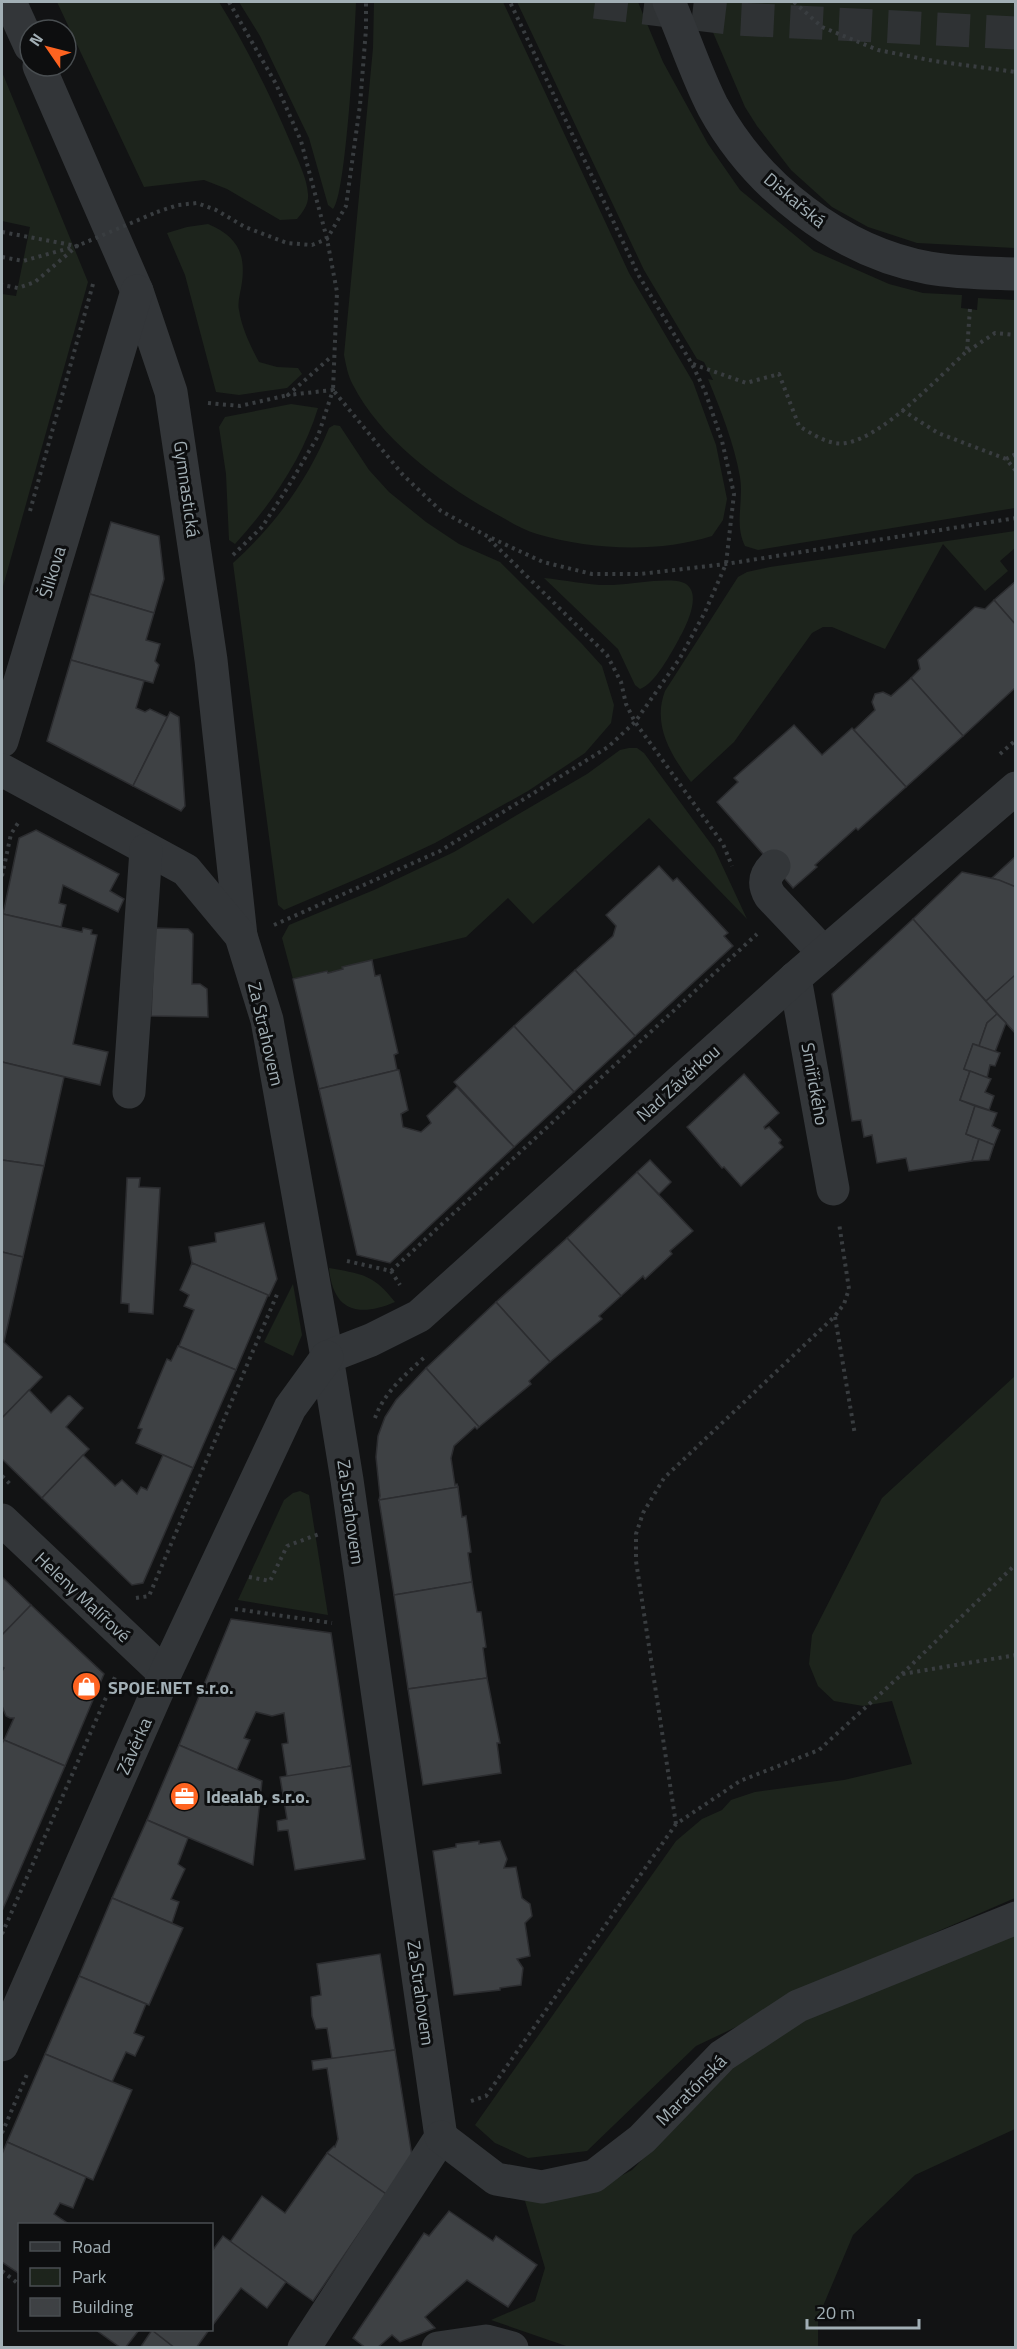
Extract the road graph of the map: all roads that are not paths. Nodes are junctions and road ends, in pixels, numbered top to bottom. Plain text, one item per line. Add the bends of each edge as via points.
1 (10, 2) edge
2 (669, 2) edge
3 (18, 20) edge
4 (44, 78) edge
5 (1016, 274) edge
6 (137, 291) junction
7 (171, 392) junction
8 (104, 402) junction
9 (2, 741) edge
10 (2, 770) edge
11 (1016, 788) edge
12 (147, 850) junction
13 (774, 866) dead end
14 (241, 936) junction
15 (824, 953) junction
16 (795, 978) junction
17 (129, 1092) dead end
18 (833, 1190) road end
19 (327, 1356) junction
20 (2, 1520) edge
21 (165, 1674) junction
22 (1016, 1918) edge
23 (2, 2045) edge
24 (441, 2137) junction
25 (304, 2348) edge
26 (438, 2348) edge
27 (512, 2348) edge

1 - 3 street
2 - 5 street, Diskařská via 713,106 738,146 803,210 833,231 893,259 929,268
4 - 6 street, Gymnastická
6 - 7 street, Gymnastická
6 - 8 street, Šlikova
7 - 8 street, Šlikova via 159,380 136,376 123,380
7 - 14 street, Gymnastická via 212,660
8 - 9 street, Šlikova
10 - 12 street, Za Strahovem
11 - 15 street, Nad Závěrkou
12 - 14 street, Za Strahovem via 186,870
12 - 17 street
13 - 15 street via 766,876 765,887 770,896
14 - 19 street, Za Strahovem via 267,1020
15 - 16 street, Nad Závěrkou
16 - 18 street, Smiřického
16 - 19 street, Nad Závěrkou via 419,1316
19 - 21 street, Závěrka via 290,1408
19 - 24 street, Za Strahovem
20 - 21 street, Heleny Malířové
21 - 23 street, Závěrka
22 - 24 street, Maratónská via 798,2006 722,2056 642,2139 594,2176 542,2187 496,2179
24 - 25 street
26 - 27 street via 486,2341

